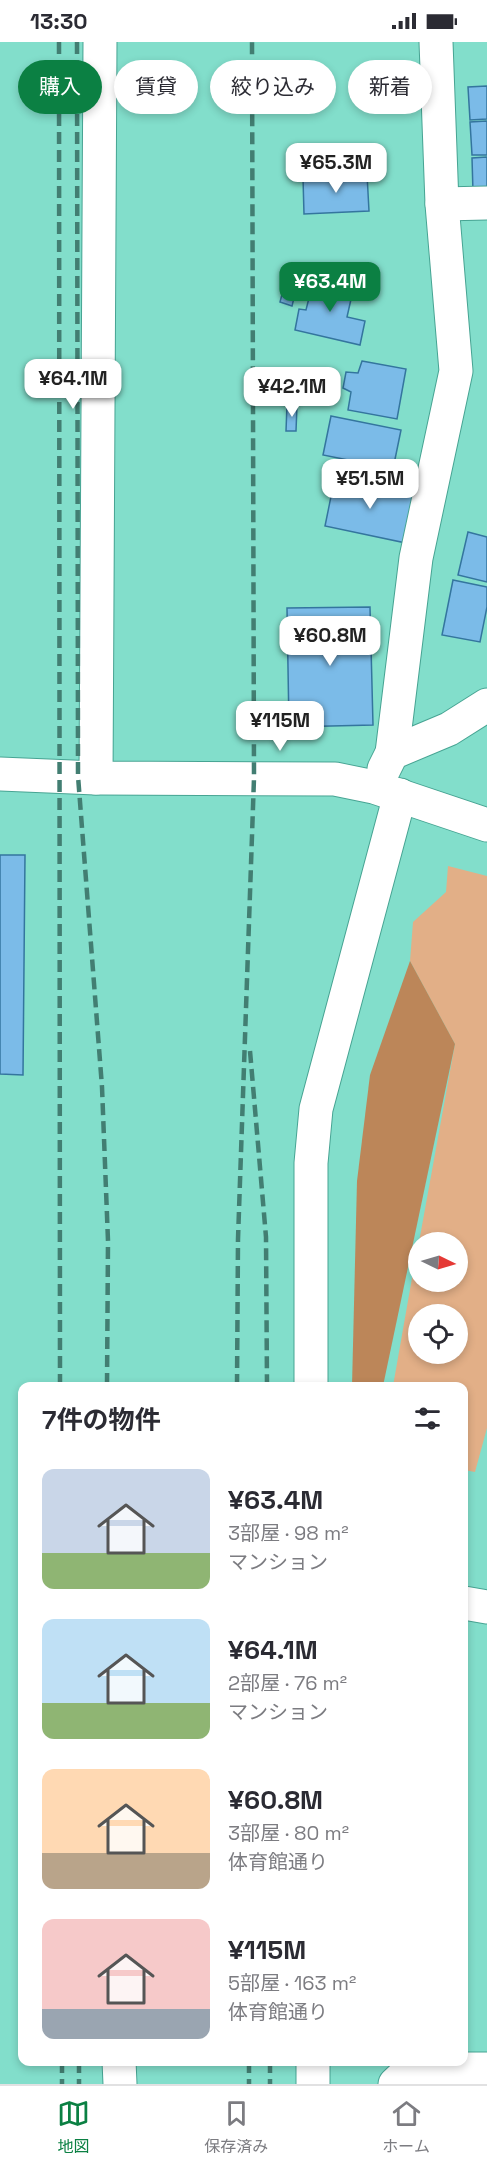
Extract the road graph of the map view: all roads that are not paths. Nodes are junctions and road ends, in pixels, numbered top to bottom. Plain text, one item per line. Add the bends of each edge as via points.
1 (100, 42) edge
2 (436, 42) edge
3 (487, 203) edge
4 (442, 204) junction
5 (487, 705) edge
6 (392, 753) junction
7 (0, 774) edge
8 (96, 778) junction
9 (387, 791) junction
10 (487, 825) edge
11 (311, 1382) edge
12 (468, 1604) edge
13 (487, 1607) edge
14 (119, 2066) edge
15 (313, 2066) edge
16 (487, 2069) edge
17 (120, 2084) edge
18 (314, 2084) edge
19 (395, 2084) edge

1 - 8 street
2 - 4 street
3 - 4 street
4 - 6 street via 456,371 416,558
5 - 6 street via 449,729
6 - 9 street
7 - 8 street
8 - 9 street via 316,778
9 - 10 street
9 - 11 street via 316,1109 311,1163
12 - 13 street
14 - 17 street
15 - 18 street
16 - 19 street via 411,2069

